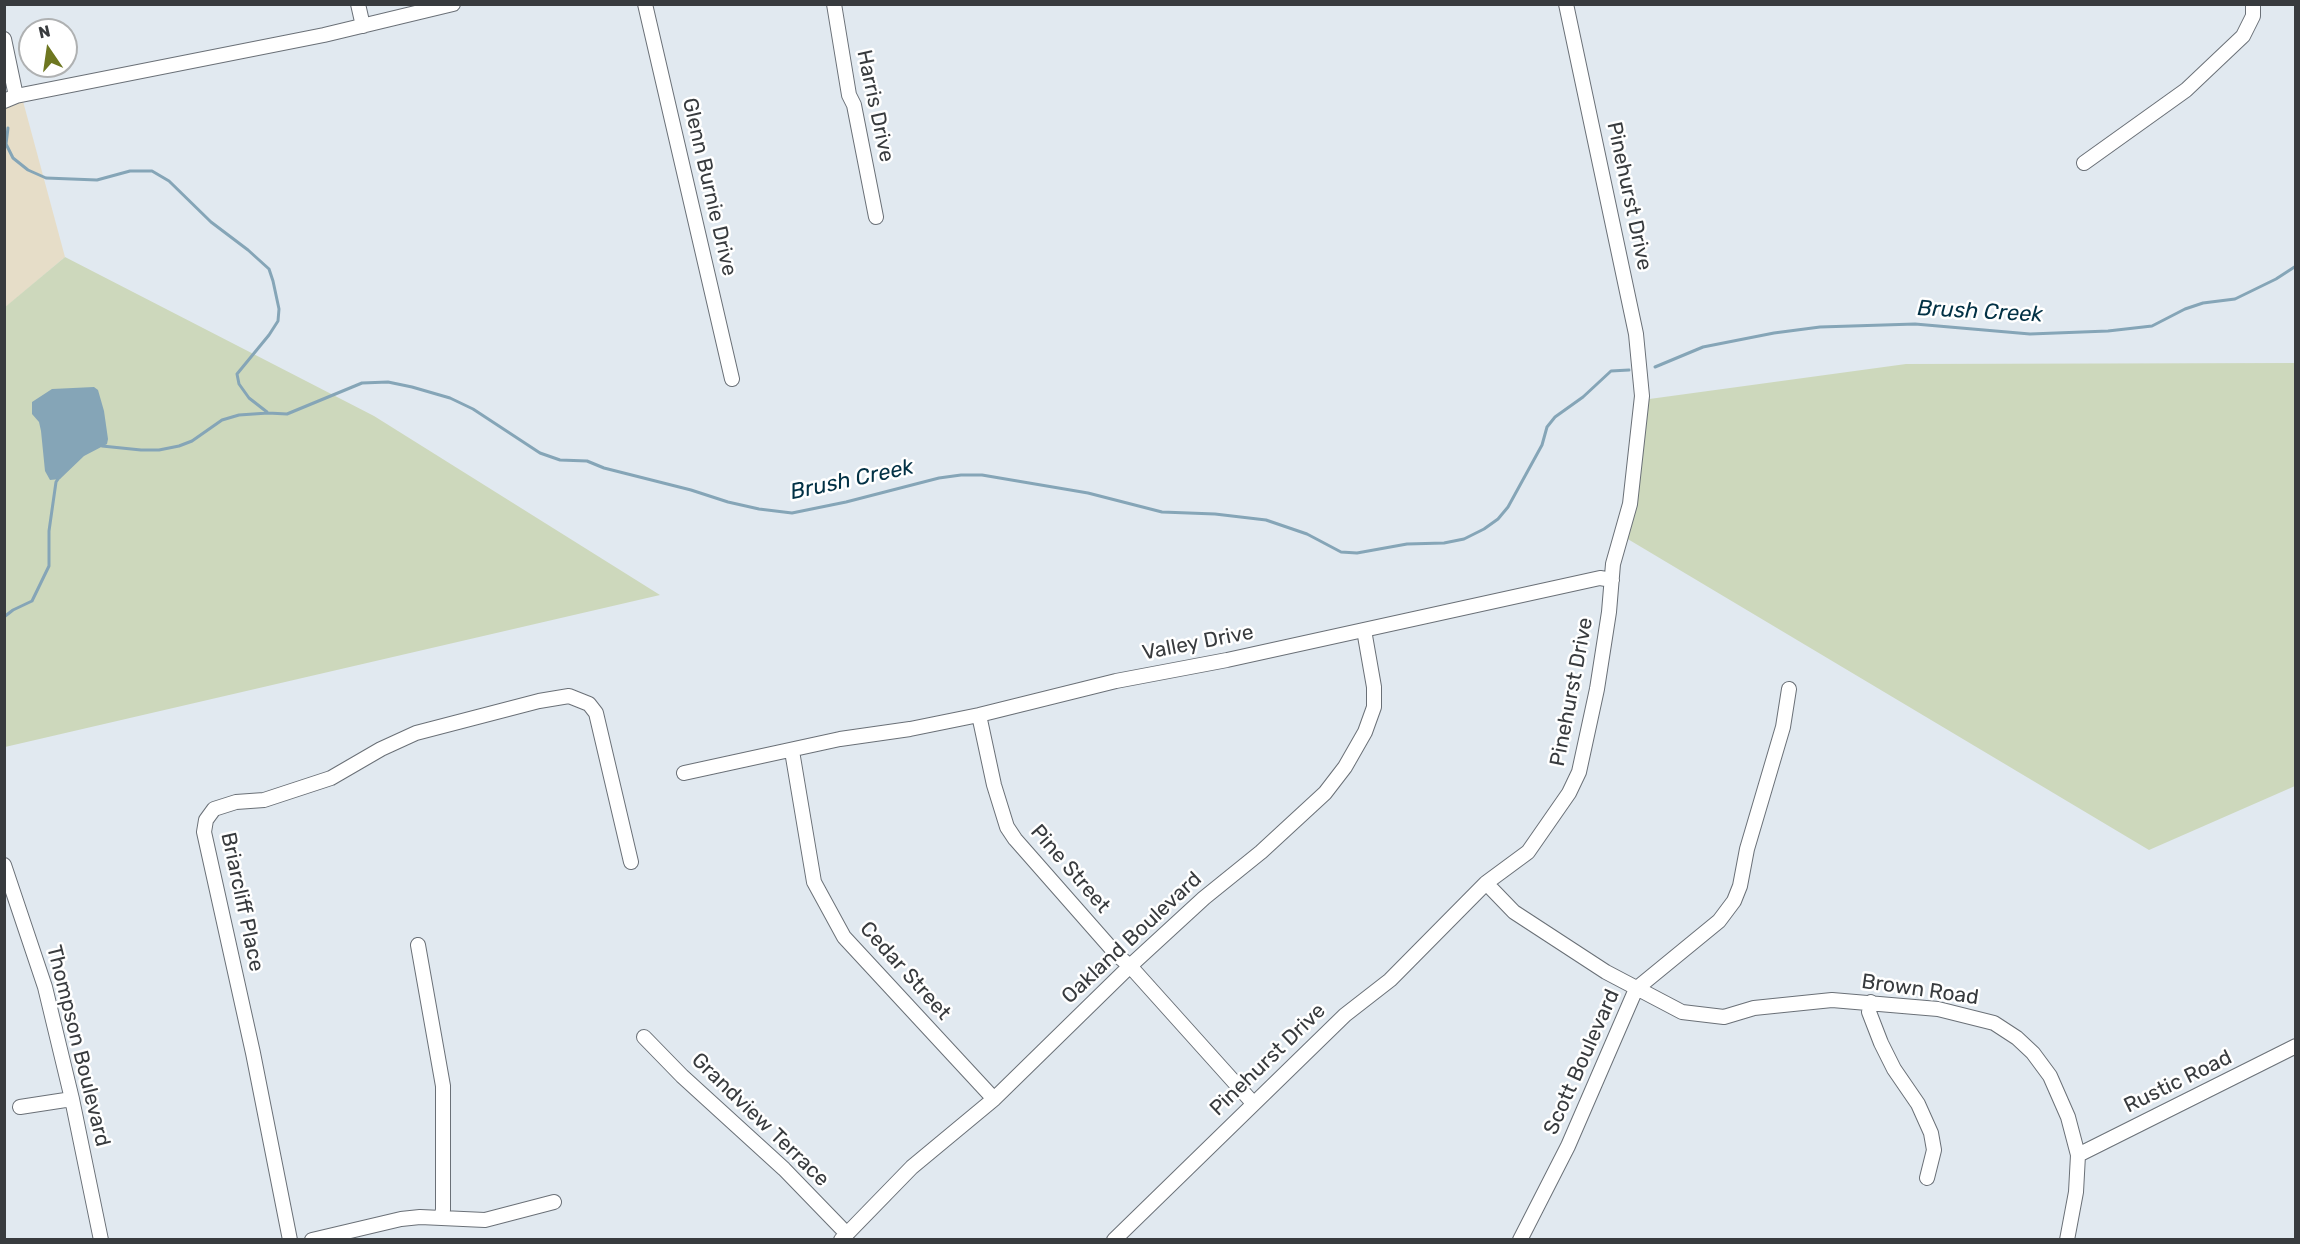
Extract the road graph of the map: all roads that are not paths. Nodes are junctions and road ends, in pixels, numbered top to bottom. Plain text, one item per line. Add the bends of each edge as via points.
1 (358, 4) edge
2 (453, 4) edge
3 (645, 4) edge
4 (834, 4) edge
5 (1566, 4) edge
6 (2253, 4) edge
7 (363, 26) junction
8 (4, 39) edge
9 (10, 99) edge
10 (2085, 163) dead end
11 (876, 217) dead end
12 (732, 379) dead end
13 (1612, 580) junction
14 (1364, 630) junction
15 (1789, 689) dead end
16 (979, 715) junction
17 (792, 751) junction
18 (684, 773) dead end
19 (631, 862) dead end
20 (4, 865) edge
21 (1486, 884) junction
22 (418, 945) dead end
23 (1130, 966) junction
24 (1636, 989) junction
25 (1871, 1002) junction
26 (644, 1037) dead end
27 (2295, 1046) edge
28 (994, 1099) junction
29 (72, 1100) junction
30 (1253, 1103) junction
31 (20, 1107) dead end
32 (2078, 1155) junction
33 (1927, 1178) dead end
34 (555, 1202) dead end
35 (441, 1218) junction
36 (844, 1237) edge
37 (101, 1239) edge
38 (290, 1239) edge
39 (312, 1239) edge
40 (1114, 1239) edge
41 (1520, 1239) edge
42 (2067, 1239) edge

1 - 7 street
2 - 7 street
3 - 12 street, Glenn Burnie Drive
4 - 11 street, Harris Drive
5 - 13 street, Pinehurst Drive via 1636,334 1641,388 1630,504 1612,564
6 - 10 street via 2253,16 2235,44 2186,90
7 - 9 street
8 - 9 street
13 - 14 street, Valley Drive via 1599,578
13 - 21 street, Pinehurst Drive via 1597,689 1579,772 1528,852
14 - 16 street, Valley Drive via 1116,681
14 - 23 street, Oakland Boulevard via 1374,707 1345,767 1306,812
15 - 24 street, Scott Boulevard via 1783,727 1734,902 1719,921
16 - 17 street, Valley Drive
16 - 23 street, Pine Street via 1007,827 1117,956
17 - 18 street, Valley Drive
17 - 28 street, Cedar Street via 814,882 844,937
19 - 38 street, Briarcliff Place via 596,713 589,704 569,696 416,733 331,778 264,800 214,809 204,832
20 - 29 street, Thompson Boulevard via 45,987
21 - 24 street, Brown Road via 1514,912
21 - 30 street, Pinehurst Drive via 1390,980 1345,1015
22 - 35 street via 443,1086
23 - 28 street, Oakland Boulevard
23 - 30 street, Pine Street
24 - 25 street, Brown Road via 1682,1012 1724,1017 1754,1008 1832,1000
24 - 41 street, Scott Boulevard via 1568,1146
25 - 32 street, Brown Road via 1938,1009 1994,1023 2017,1038 2050,1076 2068,1117
25 - 33 street via 1869,1012 1881,1043 1931,1133 1934,1150
26 - 36 street, Grandview Terrace via 784,1170
27 - 32 street, Rustic Road
28 - 36 street, Oakland Boulevard via 912,1167
29 - 31 street
29 - 37 street, Thompson Boulevard
30 - 40 street, Pinehurst Drive
32 - 42 street, Brown Road
34 - 35 street via 485,1220
35 - 39 street via 401,1219

